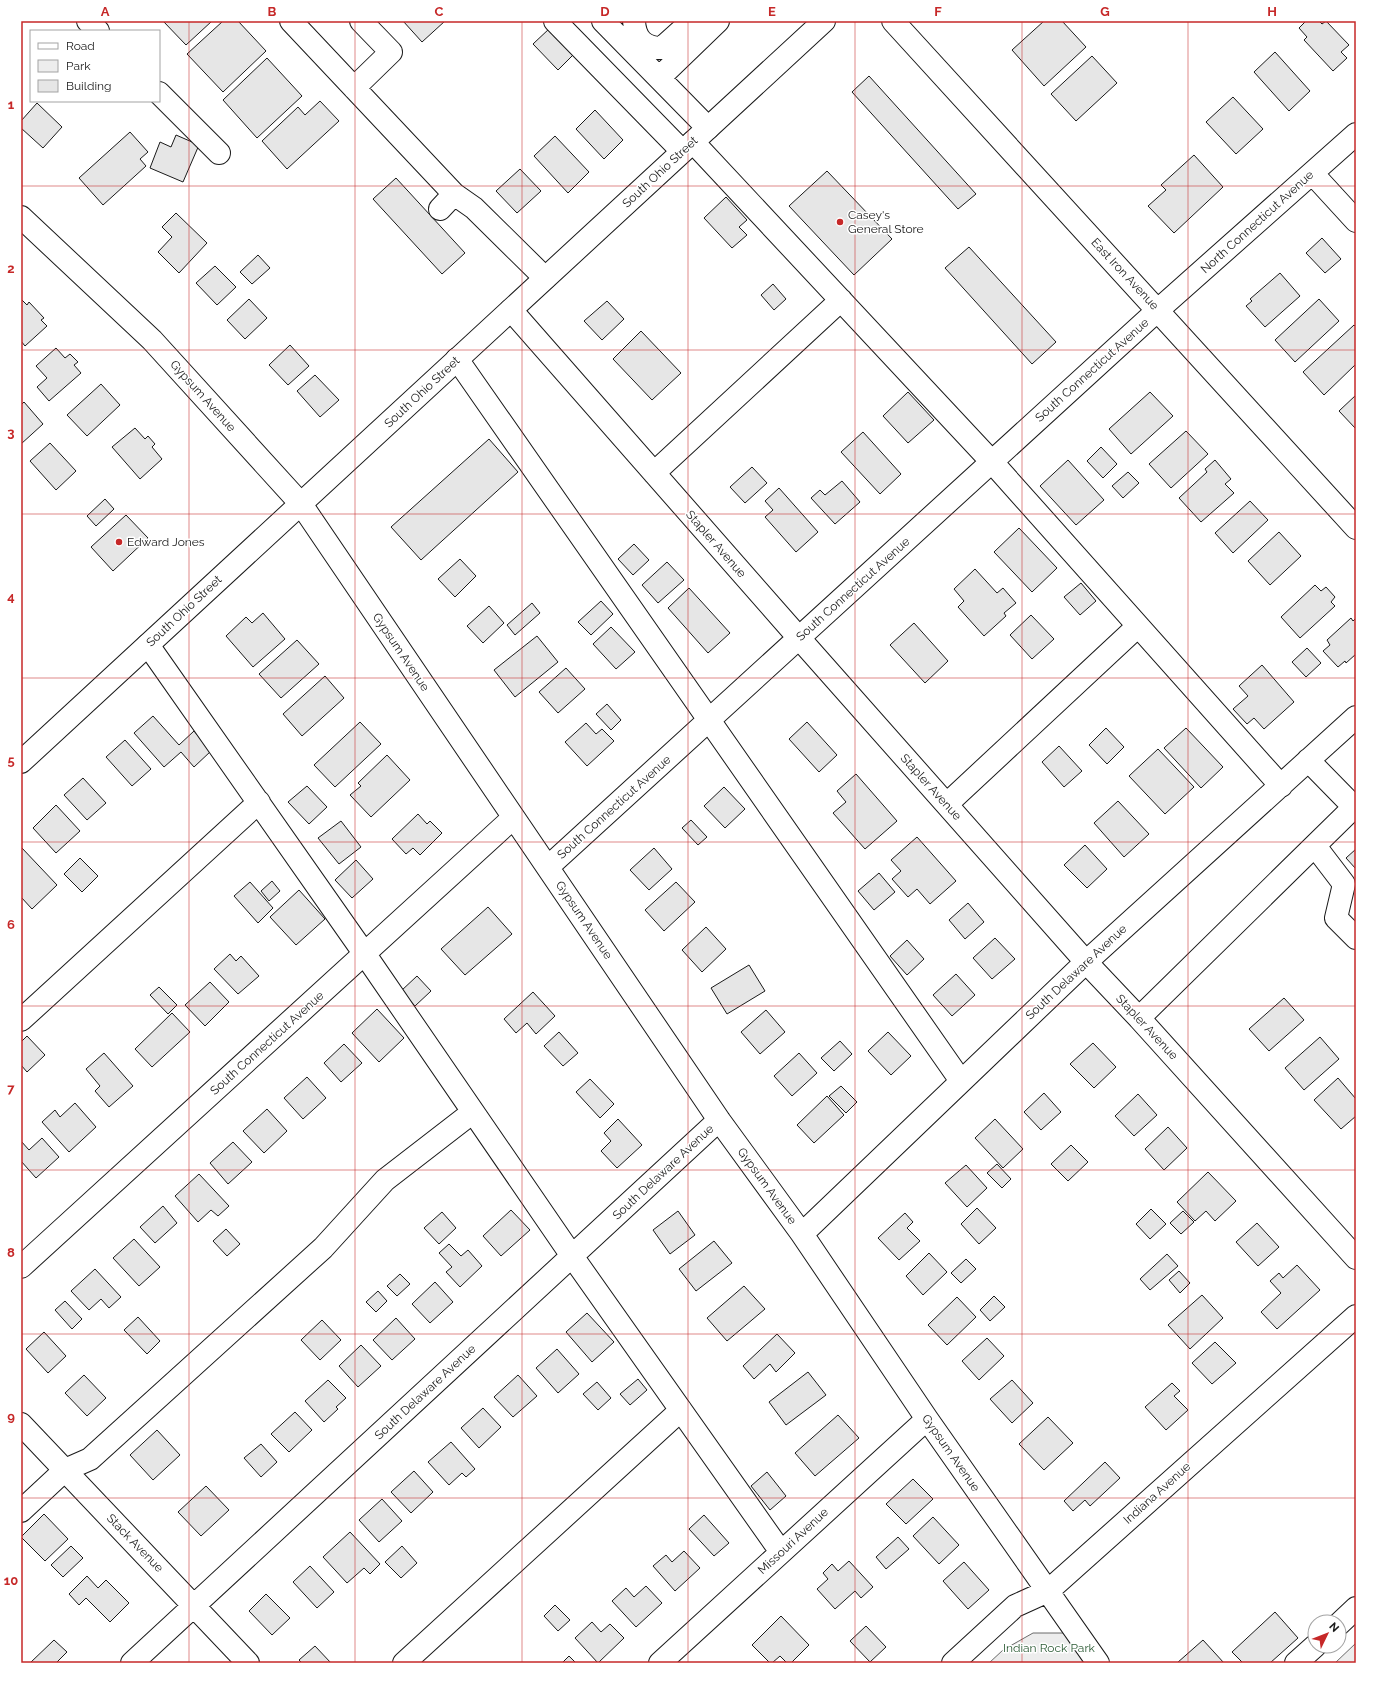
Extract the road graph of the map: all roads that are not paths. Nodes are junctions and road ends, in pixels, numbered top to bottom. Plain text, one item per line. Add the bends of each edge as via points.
1 (88, 21) edge
2 (292, 21) edge
3 (361, 21) edge
4 (555, 21) edge
5 (602, 21) edge
6 (634, 21) edge
7 (692, 21) edge
8 (718, 21) edge
9 (824, 21) edge
10 (893, 21) edge
11 (97, 30) edge
12 (659, 78) junction
13 (354, 88) junction
14 (160, 94) edge
15 (1356, 134) edge
16 (694, 140) junction
17 (219, 153) dead end
18 (1312, 173) junction
19 (21, 217) edge
20 (1356, 221) edge
21 (546, 278) junction
22 (841, 300) junction
23 (511, 310) junction
24 (1158, 310) junction
25 (457, 359) junction
26 (992, 462) junction
27 (654, 473) junction
28 (301, 504) junction
29 (1356, 528) edge
30 (1138, 626) junction
31 (799, 638) junction
32 (148, 645) junction
33 (1356, 717) edge
34 (709, 720) junction
35 (1308, 760) junction
36 (21, 762) edge
37 (1281, 786) junction
38 (259, 802) junction
39 (946, 804) junction
40 (1355, 806) edge
41 (513, 818) junction
42 (1315, 846) junction
43 (548, 867) junction
44 (1356, 938) edge
45 (364, 953) junction
46 (1086, 962) junction
47 (1140, 1018) junction
48 (21, 1020) edge
49 (961, 1081) junction
50 (473, 1112) junction
51 (719, 1120) junction
52 (802, 1234) junction
53 (572, 1256) junction
54 (1356, 1258) edge
55 (21, 1267) edge
56 (1356, 1316) edge
57 (681, 1410) junction
58 (927, 1419) junction
59 (21, 1424) edge
60 (65, 1470) junction
61 (21, 1511) edge
62 (781, 1552) junction
63 (1048, 1591) junction
64 (194, 1605) junction
65 (1356, 1608) edge
66 (1347, 1616) edge
67 (1307, 1653) edge
68 (132, 1663) edge
69 (248, 1663) edge
70 (404, 1663) edge
71 (660, 1663) edge
72 (953, 1663) edge
73 (1098, 1663) edge
74 (1296, 1663) edge

1 - 11 street
2 - 13 street
3 - 13 street via 391,52
4 - 16 street
5 - 12 street
6 - 7 street via 634,32 643,43 652,48 662,48
8 - 12 street
9 - 16 street, South Ohio Street
10 - 24 street, East Iron Avenue
12 - 16 street
13 - 21 street via 447,202 474,208
14 - 17 street
15 - 18 street, North Connecticut Avenue
16 - 21 street, South Ohio Street
16 - 22 street
18 - 20 street
18 - 24 street, North Connecticut Avenue
19 - 28 street, Gypsum Avenue via 152,340
21 - 23 street, South Ohio Street
22 - 26 street
22 - 27 street
23 - 25 street, South Ohio Street
23 - 27 street, Stapler Avenue
24 - 26 street, South Connecticut Avenue
24 - 29 street, East Iron Avenue
25 - 28 street, South Ohio Street
25 - 34 street
26 - 30 street
26 - 31 street, South Connecticut Avenue
27 - 31 street, Stapler Avenue
28 - 32 street, South Ohio Street
28 - 41 street, Gypsum Avenue
30 - 37 street
30 - 39 street
31 - 34 street, South Connecticut Avenue
31 - 39 street, Stapler Avenue
32 - 36 street, South Ohio Street
32 - 38 street
33 - 35 street, South Delaware Avenue
34 - 43 street, South Connecticut Avenue
34 - 49 street
35 - 37 street, South Delaware Avenue
35 - 40 street
37 - 46 street, South Delaware Avenue
38 - 45 street
38 - 48 street
39 - 46 street, Stapler Avenue
40 - 42 street
41 - 43 street, Gypsum Avenue
41 - 45 street, South Connecticut Avenue
42 - 44 street via 1344,884 1336,918
42 - 47 street
43 - 51 street, Gypsum Avenue
45 - 50 street
45 - 55 street, South Connecticut Avenue
46 - 47 street, Stapler Avenue
46 - 49 street, South Delaware Avenue
47 - 54 street, Stapler Avenue
49 - 52 street, South Delaware Avenue
50 - 53 street
50 - 60 street via 385,1180 323,1248 90,1458
51 - 52 street, Gypsum Avenue
51 - 53 street, South Delaware Avenue
52 - 58 street, Gypsum Avenue
53 - 57 street
53 - 64 street, South Delaware Avenue
56 - 63 street, Indiana Avenue
57 - 62 street
57 - 70 street
58 - 62 street, Missouri Avenue
58 - 63 street, Gypsum Avenue
59 - 60 street, Stack Avenue
60 - 61 street
60 - 64 street, Stack Avenue
62 - 71 street, Missouri Avenue
63 - 72 street, Indiana Avenue via 1016,1606
63 - 73 street, Gypsum Avenue
64 - 68 street, South Delaware Avenue
64 - 69 street, Stack Avenue
65 - 66 street
67 - 74 street

